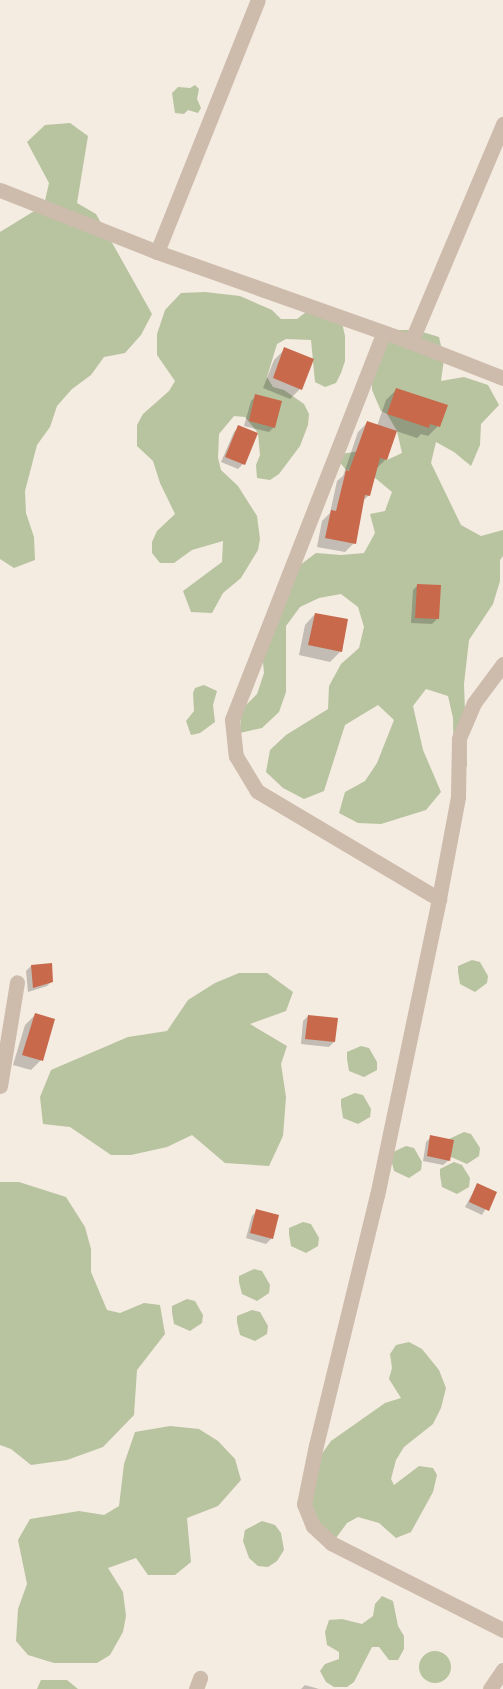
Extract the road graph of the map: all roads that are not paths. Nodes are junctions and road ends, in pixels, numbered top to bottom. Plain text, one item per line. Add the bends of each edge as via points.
1 (258, 0) edge
2 (503, 124) edge
3 (0, 190) edge
4 (157, 252) junction
5 (383, 334) junction
6 (411, 342) junction
7 (503, 378) edge
8 (503, 664) edge
9 (439, 899) junction
10 (17, 982) dead end
11 (0, 1086) edge
12 (503, 1630) edge
13 (503, 1670) edge
14 (490, 1689) edge

1 - 4 street
2 - 6 street
3 - 4 street
4 - 5 street
5 - 6 street
5 - 9 street via 232,720 236,756 257,791
6 - 7 street
8 - 9 street via 474,703 459,739 458,796
9 - 12 street via 377,1196 304,1504 313,1526 331,1543
10 - 11 street
13 - 14 street

